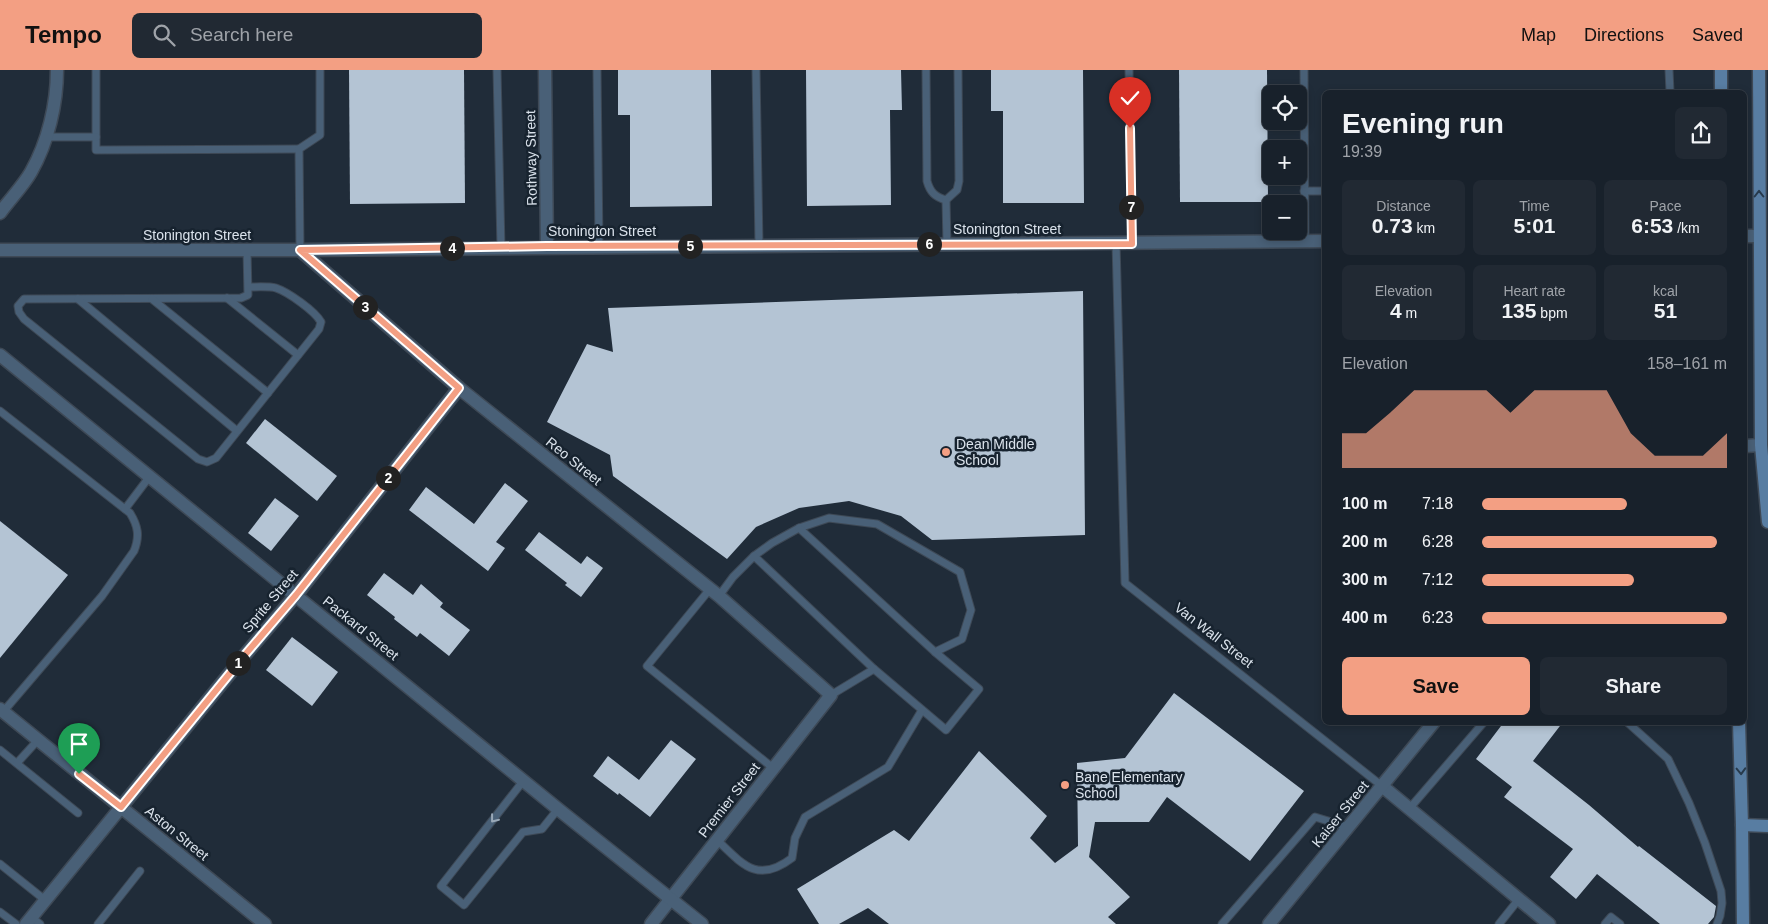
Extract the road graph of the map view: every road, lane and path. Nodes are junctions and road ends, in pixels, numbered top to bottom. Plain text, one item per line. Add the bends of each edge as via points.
1 (57, 70) edge
2 (96, 70) edge
3 (320, 70) edge
4 (497, 70) edge
5 (545, 70) edge
6 (597, 70) edge
7 (756, 70) edge
8 (926, 70) edge
9 (958, 70) edge
10 (1129, 70) edge
11 (1304, 70) edge
12 (1670, 70) edge
13 (1721, 70) edge
14 (1759, 70) edge
15 (1670, 90) edge
16 (1721, 90) edge
17 (46, 137) junction
18 (96, 137) junction
19 (299, 149) junction
20 (1322, 191) edge
21 (1304, 192) junction
22 (946, 200) junction
23 (0, 213) edge
24 (1764, 217) edge
25 (1747, 236) edge
26 (1759, 236) junction
27 (1305, 241) junction
28 (1322, 241) edge
29 (1116, 243) junction
30 (947, 244) junction
31 (1132, 244) junction
32 (547, 246) junction
33 (599, 246) junction
34 (759, 246) junction
35 (501, 248) junction
36 (0, 250) edge
37 (247, 250) junction
38 (300, 250) junction
39 (248, 287) junction
40 (227, 298) junction
41 (77, 299) junction
42 (152, 299) junction
43 (0, 355) edge
44 (298, 355) junction
45 (459, 388) junction
46 (268, 393) junction
47 (1765, 403) edge
48 (0, 411) edge
49 (237, 431) junction
50 (1761, 445) junction
51 (1747, 446) edge
52 (150, 476) junction
53 (1767, 489) edge
54 (125, 509) junction
55 (1768, 522) edge
56 (799, 528) junction
57 (754, 556) junction
58 (715, 592) junction
59 (296, 595) junction
60 (935, 652) junction
61 (874, 669) junction
62 (831, 695) junction
63 (2, 710) edge
64 (922, 710) junction
65 (1432, 725) edge
66 (1481, 725) edge
67 (1630, 725) edge
68 (1739, 725) edge
69 (38, 740) junction
70 (0, 750) edge
71 (17, 763) junction
72 (773, 768) junction
73 (524, 780) junction
74 (1382, 786) junction
75 (121, 807) junction
76 (558, 809) junction
77 (1409, 809) junction
78 (78, 813) dead end
79 (1742, 825) junction
80 (1768, 826) edge
81 (1348, 827) junction
82 (717, 840) junction
83 (0, 864) edge
84 (140, 870) dead end
85 (672, 899) junction
86 (1519, 899) junction
87 (45, 900) junction
88 (0, 912) edge
89 (32, 922) edge
90 (16, 924) edge
91 (98, 924) edge
92 (265, 924) edge
93 (651, 924) edge
94 (702, 924) edge
95 (1222, 924) edge
96 (1269, 924) edge
97 (1500, 924) edge
98 (1548, 924) edge
99 (1605, 924) edge
100 (1620, 924) edge
101 (1717, 924) edge
102 (1743, 924) edge

1 - 17 street
2 - 18 lane
3 - 19 lane via 320,135
4 - 35 lane
5 - 32 street, Rothway Street
6 - 33 lane
7 - 34 lane
8 - 22 lane via 927,181 933,194
9 - 22 lane via 959,181 957,190
10 - 31 lane
11 - 21 lane
12 - 15 lane
13 - 16 main road
24 -> 14 main road
17 - 18 lane
17 - 23 street via 31,172
18 - 19 lane via 96,150
19 - 38 lane
20 - 21 lane
21 - 27 lane
22 - 30 lane
24 - 26 main road
25 - 26 street
26 - 47 main road
27 - 28 street, Stonington Street
27 - 31 street, Stonington Street
29 - 30 street, Stonington Street
29 - 31 street, Stonington Street
29 - 74 lane, Van Wall Street via 1125,583
30 - 34 street, Stonington Street
32 - 33 street, Stonington Street
32 - 35 street, Stonington Street
33 - 34 street, Stonington Street
35 - 38 street, Stonington Street
36 - 37 street, Stonington Street
37 - 38 street, Stonington Street
37 - 39 lane
38 - 45 street, Reo Street
39 - 40 lane via 248,295
39 - 44 lane via 284,291 317,316 321,322 319,329
40 - 42 lane
40 - 44 lane
41 - 42 lane
41 - 49 lane
41 - 49 lane via 24,299 18,306 24,319 198,459 207,462 216,458
42 - 46 lane
43 - 52 street, Packard Street
44 - 46 lane
45 - 58 street, Reo Street
45 - 59 street, Sprite Street
46 - 49 lane
47 - 50 main road
48 - 54 lane
50 - 51 street
50 - 53 main road
52 - 54 lane
52 - 59 street, Packard Street
53 - 55 main road
54 - 63 lane via 138,530 134,551 102,596
56 - 57 lane
56 - 60 lane
56 - 60 lane via 830,518 877,524 960,572 971,610 962,639
57 - 58 lane
57 - 61 lane
58 - 62 street, Reo Street
58 - 72 lane via 647,666
59 - 73 street, Packard Street
59 - 75 street, Sprite Street
60 - 64 lane via 979,690 946,730
61 - 62 lane
61 - 64 lane
62 - 72 street, Premier Street
63 - 69 street, Aston Street
64 - 82 lane via 888,767 805,817 795,838 792,858 780,867 765,871 746,867
65 - 74 street, Kaiser Street
66 - 77 lane
67 - 101 lane via 1668,759 1689,803 1721,892
68 -> 79 main road
69 - 71 lane
69 - 75 street, Aston Street
70 - 71 lane
71 - 78 lane
72 - 82 street, Premier Street
73 - 76 street, Packard Street
73 -> 76 lane via 441,886 464,906 523,832 542,829
74 - 77 street, Van Wall Street
74 - 81 street, Kaiser Street
75 - 87 street, Sprite Street
75 - 92 street, Aston Street
76 - 85 street, Packard Street
77 - 86 street, Van Wall Street
79 - 80 main road
79 - 102 main road
81 - 95 lane via 1315,816
81 - 96 street, Kaiser Street
82 - 85 street, Premier Street
83 - 87 lane
84 - 91 lane
85 - 93 street, Premier Street
85 - 94 street, Packard Street
86 - 97 lane
86 - 98 street, Van Wall Street
87 - 89 street, Sprite Street
88 - 90 lane
99 - 100 lane via 1611,917

